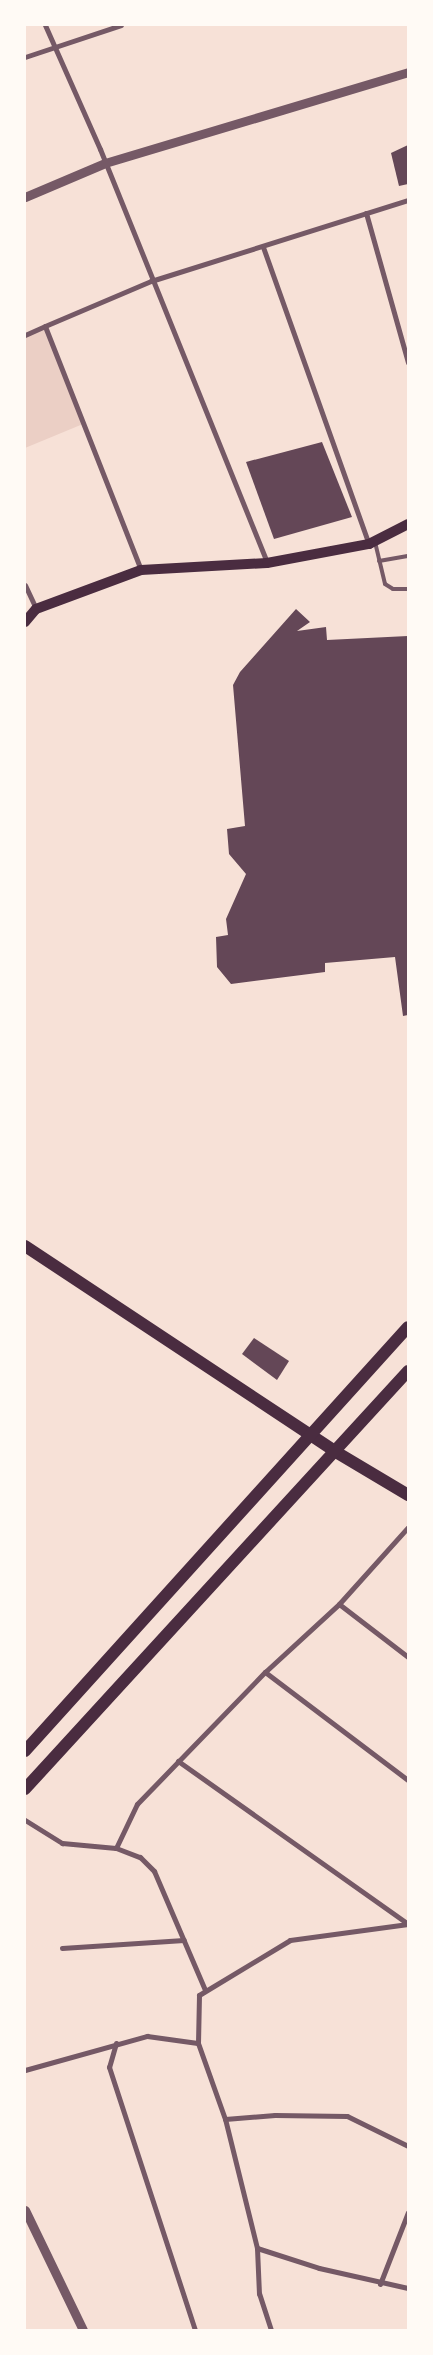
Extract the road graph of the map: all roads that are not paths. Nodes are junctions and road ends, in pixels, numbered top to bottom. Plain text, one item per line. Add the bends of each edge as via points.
1 (45, 25) edge
2 (121, 25) edge
3 (54, 46) junction
4 (25, 57) edge
5 (408, 72) edge
6 (105, 163) junction
7 (25, 197) edge
8 (408, 200) edge
9 (366, 213) junction
10 (263, 246) junction
11 (151, 281) junction
12 (44, 326) junction
13 (25, 335) edge
14 (408, 362) edge
15 (408, 524) edge
16 (372, 542) junction
17 (408, 556) edge
18 (379, 560) junction
19 (267, 563) junction
20 (141, 570) junction
21 (25, 584) edge
22 (408, 589) edge
23 (36, 609) junction
24 (25, 622) edge
25 (25, 1246) edge
26 (408, 1327) edge
27 (408, 1371) edge
28 (311, 1434) junction
29 (336, 1452) junction
30 (408, 1495) edge
31 (408, 1527) edge
32 (339, 1604) junction
33 (408, 1656) edge
34 (264, 1672) junction
35 (25, 1751) edge
36 (178, 1761) junction
37 (408, 1780) edge
38 (25, 1789) edge
39 (25, 1820) edge
40 (116, 1848) junction
41 (408, 1924) edge
42 (184, 1940) junction
43 (62, 1948) dead end
44 (205, 1990) junction
45 (116, 2043) junction
46 (198, 2043) junction
47 (25, 2070) edge
48 (225, 2119) junction
49 (408, 2146) edge
50 (25, 2210) edge
51 (408, 2212) edge
52 (257, 2248) junction
53 (380, 2284) junction
54 (408, 2288) edge
55 (83, 2330) edge
56 (195, 2330) edge
57 (271, 2330) edge

1 - 3 street
2 - 3 street
3 - 4 street
3 - 6 street
5 - 6 street
6 - 7 street
6 - 11 street
8 - 9 street
9 - 10 street
9 - 14 street
10 - 11 street
10 - 16 street
11 - 12 street
11 - 19 street
12 - 13 street
12 - 20 street
15 - 16 main road
16 - 18 lane
16 - 19 main road
17 - 18 lane
18 - 22 lane via 385,584 394,589
19 - 20 main road
20 - 23 main road
21 - 23 street
23 - 24 main road
25 - 28 main road
26 - 28 main road
27 - 29 main road
28 - 29 main road
28 - 35 main road
29 - 30 main road
29 - 38 main road
31 - 32 street
32 - 33 street
32 - 34 street
34 - 36 street
34 - 37 street
36 - 40 street via 137,1804
36 - 41 street
39 - 40 street via 62,1842
40 - 42 street via 140,1857 154,1871
41 - 44 street via 290,1940
42 - 43 street
42 - 44 street
44 - 46 street via 199,1995
45 - 46 street via 147,2036
45 - 47 street
45 - 56 street via 109,2067
46 - 48 street
48 - 49 street via 275,2114 348,2116
48 - 52 street
50 - 55 street
51 - 53 street
52 - 53 street
52 - 57 street via 259,2294
53 - 54 street

